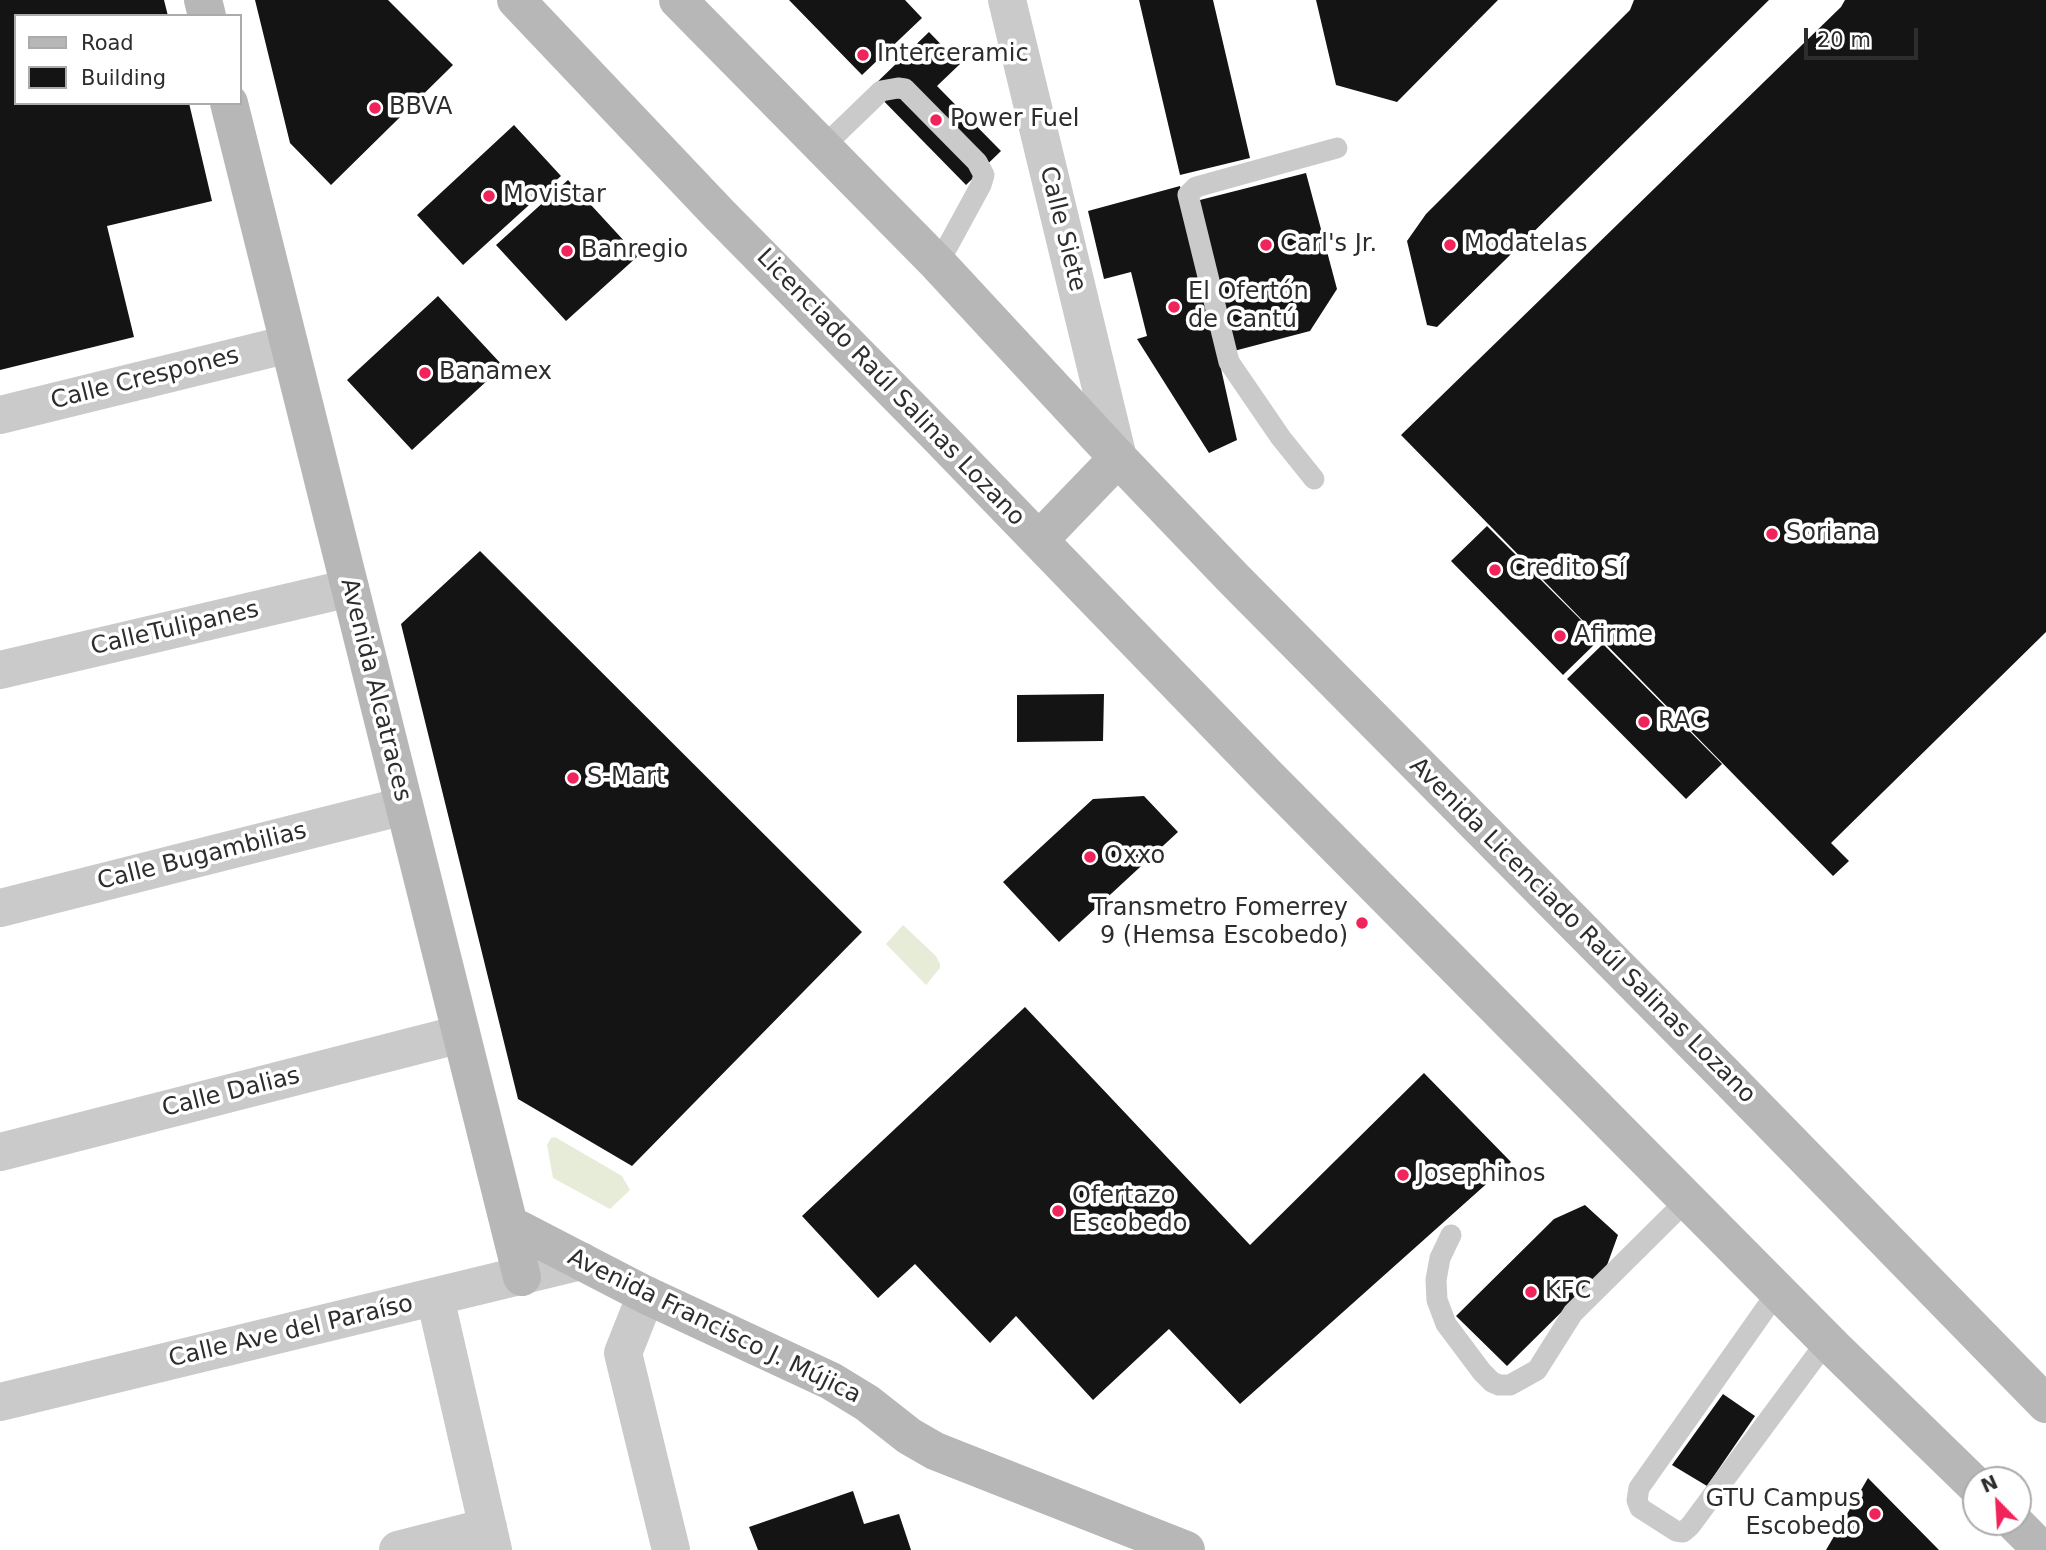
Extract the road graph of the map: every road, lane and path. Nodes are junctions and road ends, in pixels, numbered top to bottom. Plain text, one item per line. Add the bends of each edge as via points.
1 (516, 0) edge
2 (678, 0) edge
3 (1007, 0) edge
4 (229, 105) edge
5 (824, 146) junction
6 (1337, 148) dead end
7 (938, 264) junction
8 (289, 344) junction
9 (0, 415) edge
10 (1118, 458) junction
11 (1314, 479) dead end
12 (1039, 540) junction
13 (350, 588) junction
14 (0, 670) edge
15 (404, 806) junction
16 (0, 908) edge
17 (461, 1034) junction
18 (0, 1152) edge
19 (1687, 1200) junction
20 (509, 1224) junction
21 (1451, 1235) dead end
22 (581, 1261) junction
23 (522, 1277) junction
24 (1778, 1291) junction
25 (646, 1295) junction
26 (435, 1297) junction
27 (1827, 1340) junction
28 (0, 1402) edge
29 (2046, 1404) edge
30 (1962, 1472) edge
31 (2028, 1536) edge
32 (490, 1538) edge
33 (398, 1550) edge
34 (671, 1550) edge
35 (1186, 1550) edge
36 (2042, 1550) edge

1 - 12 main road, Licenciado Raúl Salinas Lozano
2 - 5 main road
3 - 10 street, Calle Siete
4 - 8 main road, Avenida Alcatraces
5 - 7 main road
5 - 7 lane via 881,91 898,88 905,89 977,162 984,175 981,186
6 - 11 lane via 1196,187 1188,195 1229,362
7 - 10 main road
8 - 9 street, Calle Crespones
8 - 13 main road, Avenida Alcatraces
10 - 12 main road
10 - 29 main road, Avenida Licenciado Raúl Salinas Lozano
12 - 19 main road, Licenciado Raúl Salinas Lozano
13 - 14 street, CalleTulipanes
13 - 15 main road, Avenida Alcatraces
15 - 16 street, Calle Bugambilias
15 - 17 main road, Avenida Alcatraces
17 - 18 street, Calle Dalias
17 - 20 main road, Avenida Alcatraces
19 - 21 lane via 1573,1313 1537,1370 1510,1385 1499,1385 1482,1373 1446,1324 1436,1280
19 - 24 main road
20 - 22 main road, Avenida Francisco J. Mújica
20 - 23 main road, Avenida Alcatraces
22 - 23 street, Calle Ave del Paraíso
22 - 25 main road, Avenida Francisco J. Mújica
23 - 26 street, Calle Ave del Paraíso
24 - 27 main road
24 - 27 lane via 1639,1488 1640,1508 1684,1532
25 - 34 street via 623,1353
25 - 35 main road, Avenida Francisco J. Mújica via 831,1381 936,1451
26 - 28 street, Calle Ave del Paraíso
26 - 32 street
27 - 30 main road
31 - 36 main road
32 - 33 street

